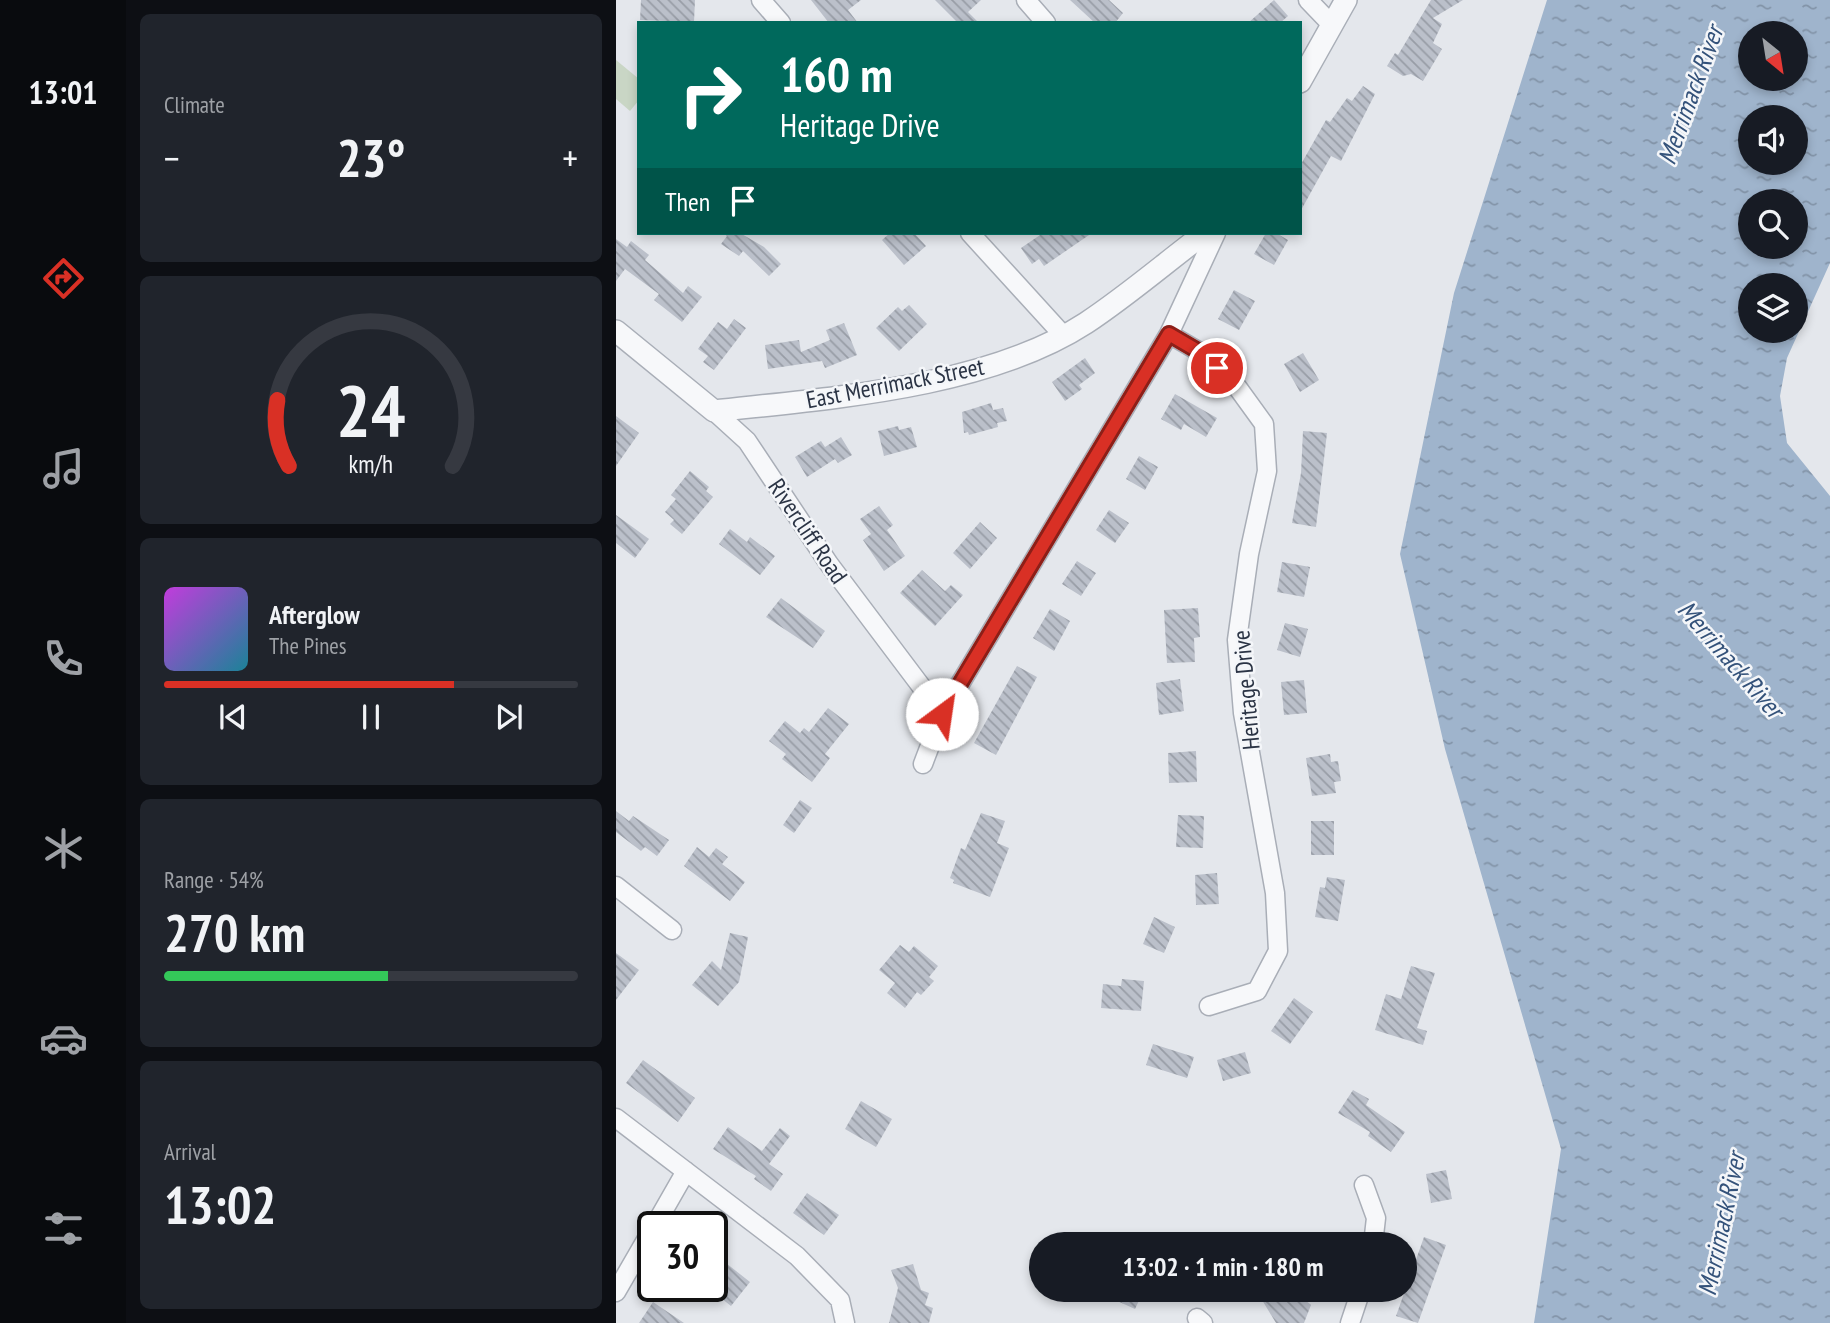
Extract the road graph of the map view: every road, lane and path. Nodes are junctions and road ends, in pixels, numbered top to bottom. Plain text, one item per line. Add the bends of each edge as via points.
1 (761, 0) edge
2 (1026, 0) edge
3 (1308, 0) edge
4 (1346, 0) edge
5 (779, 21) edge
6 (1044, 21) edge
7 (1332, 25) junction
8 (1302, 78) edge
9 (973, 235) edge
10 (1202, 235) edge
11 (1215, 235) edge
12 (616, 331) edge
13 (1169, 334) junction
14 (1063, 335) junction
15 (714, 411) junction
16 (942, 714) junction
17 (923, 764) dead end
18 (616, 886) edge
19 (672, 930) dead end
20 (1209, 1006) dead end
21 (616, 1118) edge
22 (686, 1171) junction
23 (1364, 1185) dead end
24 (663, 1211) edge
25 (1375, 1232) edge
26 (637, 1256) edge
27 (616, 1292) edge
28 (1357, 1302) edge
29 (845, 1323) edge
30 (1350, 1323) edge

1 - 5 street
2 - 6 street
3 - 7 street
4 - 7 street
7 - 8 street
9 - 14 street
10 - 14 street, East Merrimack Street via 1085,324
11 - 13 street
12 - 15 street, Rivercliff Road
13 - 16 street
13 - 20 street, Heritage Drive via 1198,351 1242,394 1264,424 1267,471 1237,640 1243,713 1275,893 1278,951 1257,991
14 - 15 street, East Merrimack Street via 975,372 822,400
15 - 16 street, Rivercliff Road via 747,441 830,564
16 - 17 street
18 - 19 street
21 - 22 street
22 - 24 street
22 - 29 street via 797,1256 840,1300
23 - 25 street via 1377,1218
26 - 27 street
28 - 30 street

